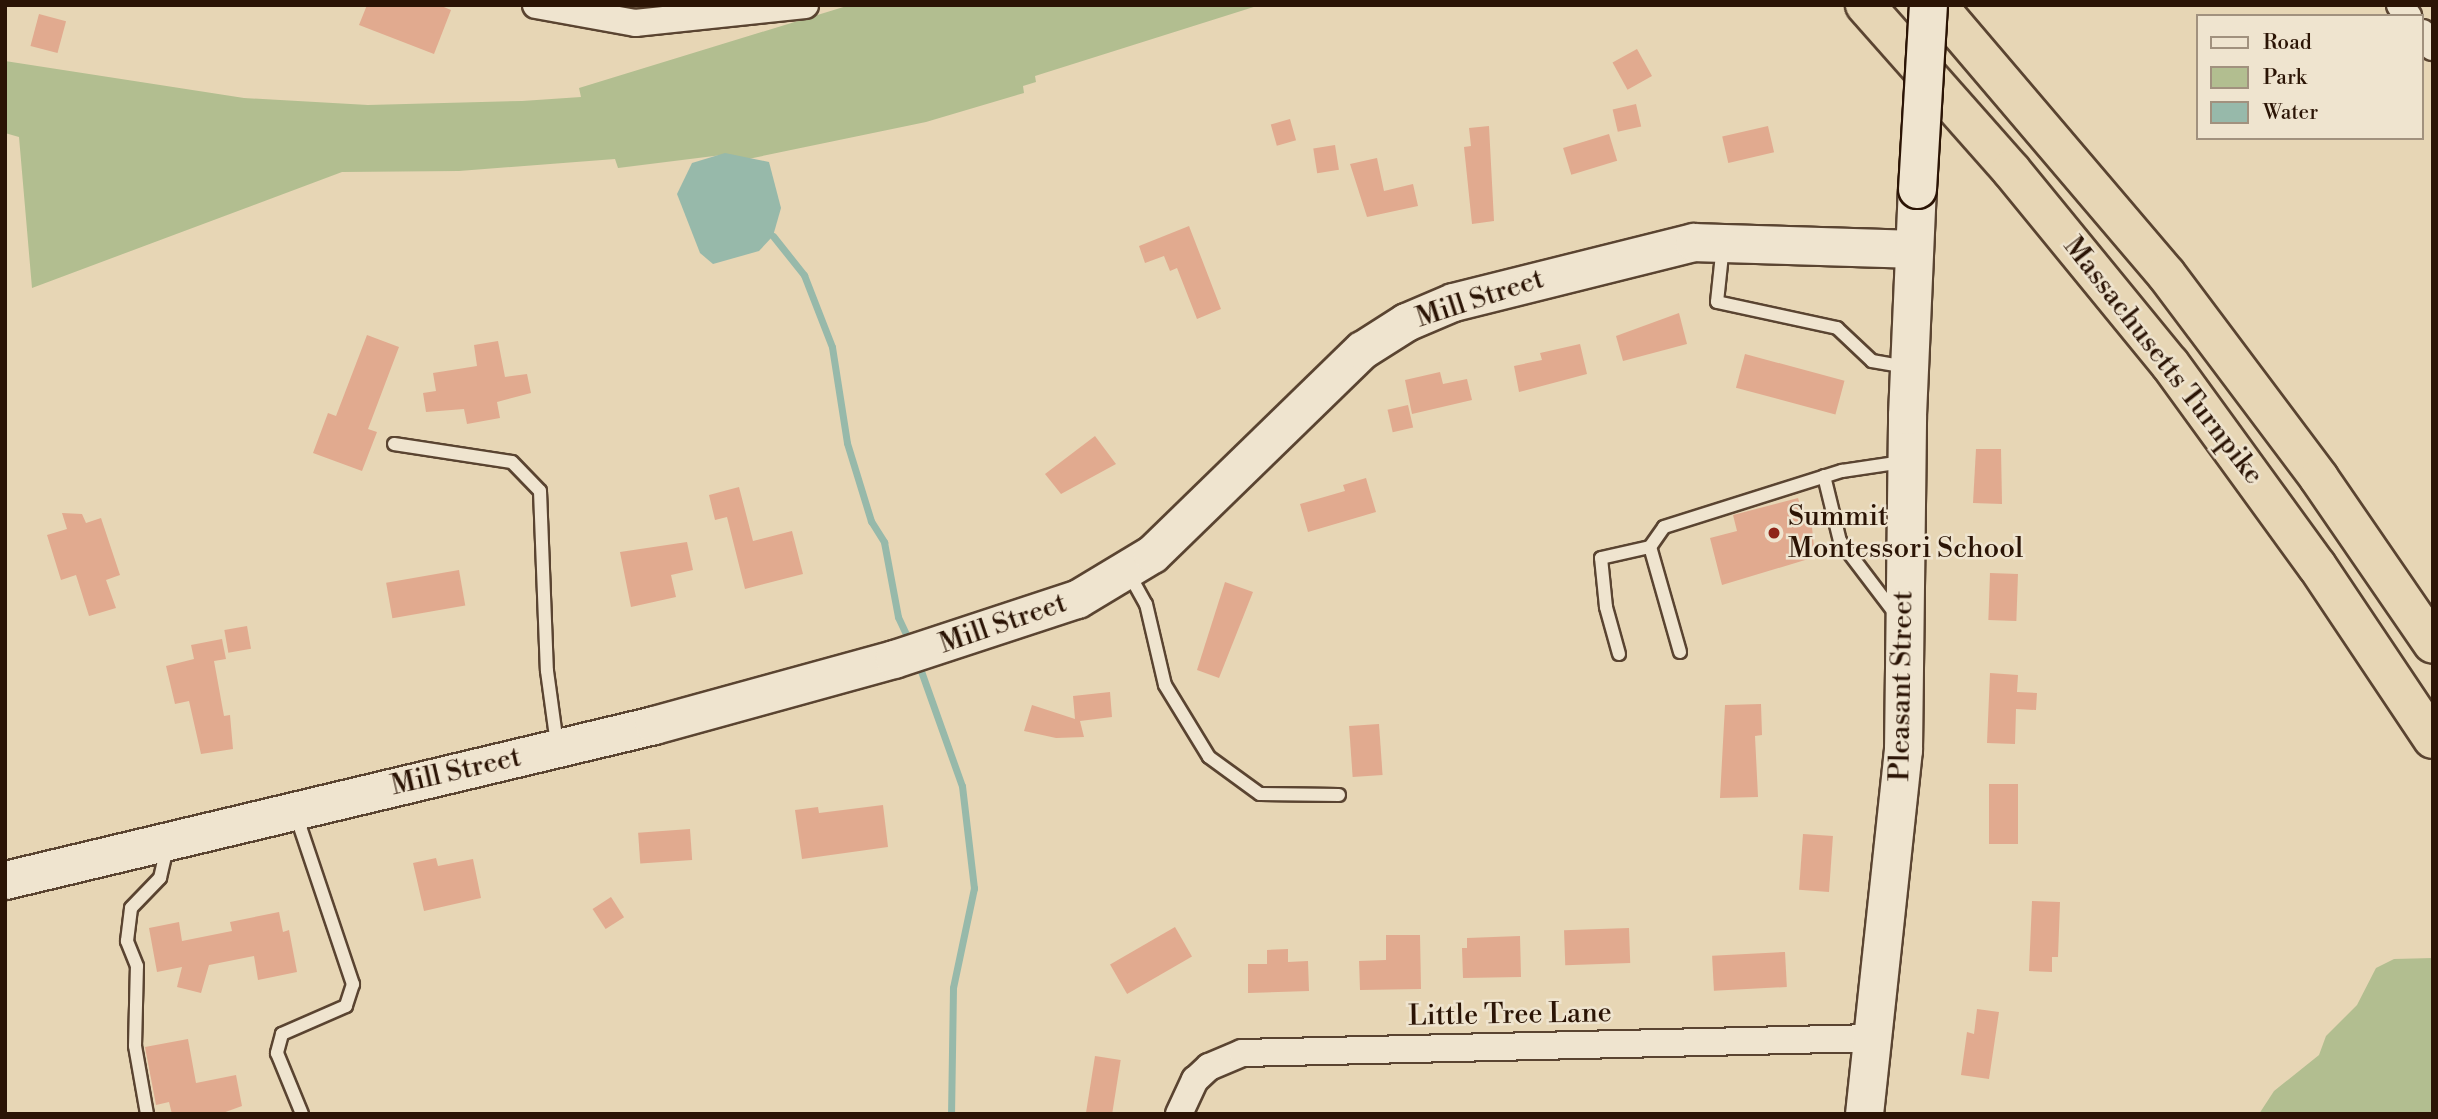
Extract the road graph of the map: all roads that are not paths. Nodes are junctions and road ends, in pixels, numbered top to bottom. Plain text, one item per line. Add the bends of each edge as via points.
1 (536, 5) edge
2 (805, 5) edge
3 (1865, 5) edge
4 (1928, 5) edge
5 (1937, 5) edge
6 (1723, 240) junction
7 (1914, 249) junction
8 (1908, 367) junction
9 (394, 444) dead end
10 (1905, 461) junction
11 (1824, 476) junction
12 (1650, 547) junction
13 (1128, 572) junction
14 (1905, 625) junction
15 (2433, 644) edge
16 (1680, 652) dead end
17 (1619, 654) dead end
18 (2433, 739) edge
19 (557, 748) junction
20 (1339, 794) dead end
21 (295, 810) junction
22 (169, 841) junction
23 (5, 880) edge
24 (1873, 1038) junction
25 (147, 1114) edge
26 (302, 1114) edge
27 (1179, 1114) edge
28 (1864, 1114) edge

1 - 2 street via 600,21 635,23
3 - 18 highway, Massachusetts Turnpike via 2011,170 2170,364 2318,566
4 - 7 street, Pleasant Street, bridge
5 - 15 highway, Massachusetts Turnpike via 2166,274 2319,478
6 - 7 street, Mill Street
6 - 8 lane via 1717,302 1838,328 1872,361
6 - 13 street, Mill Street via 1647,251 1453,302 1406,322 1338,370
7 - 8 street, Pleasant Street
8 - 10 street, Pleasant Street
9 - 19 lane via 512,462 540,491 547,671
10 - 11 lane
10 - 14 street, Pleasant Street
11 - 12 lane via 1664,527
11 - 14 lane via 1840,541
12 - 16 lane
12 - 17 lane via 1601,558
13 - 19 street, Mill Street via 1049,610 917,653
13 - 20 lane via 1146,604 1165,685 1209,757 1260,794
14 - 24 street, Pleasant Street via 1900,790
19 - 21 street, Mill Street
21 - 22 street, Mill Street
21 - 26 lane via 353,985 346,1006 282,1034 277,1053
22 - 23 street, Mill Street
22 - 25 lane via 160,878 131,908 127,941 137,967 135,1046
24 - 27 street, Little Tree Lane via 1242,1053 1209,1067 1195,1080
24 - 28 street, Pleasant Street

